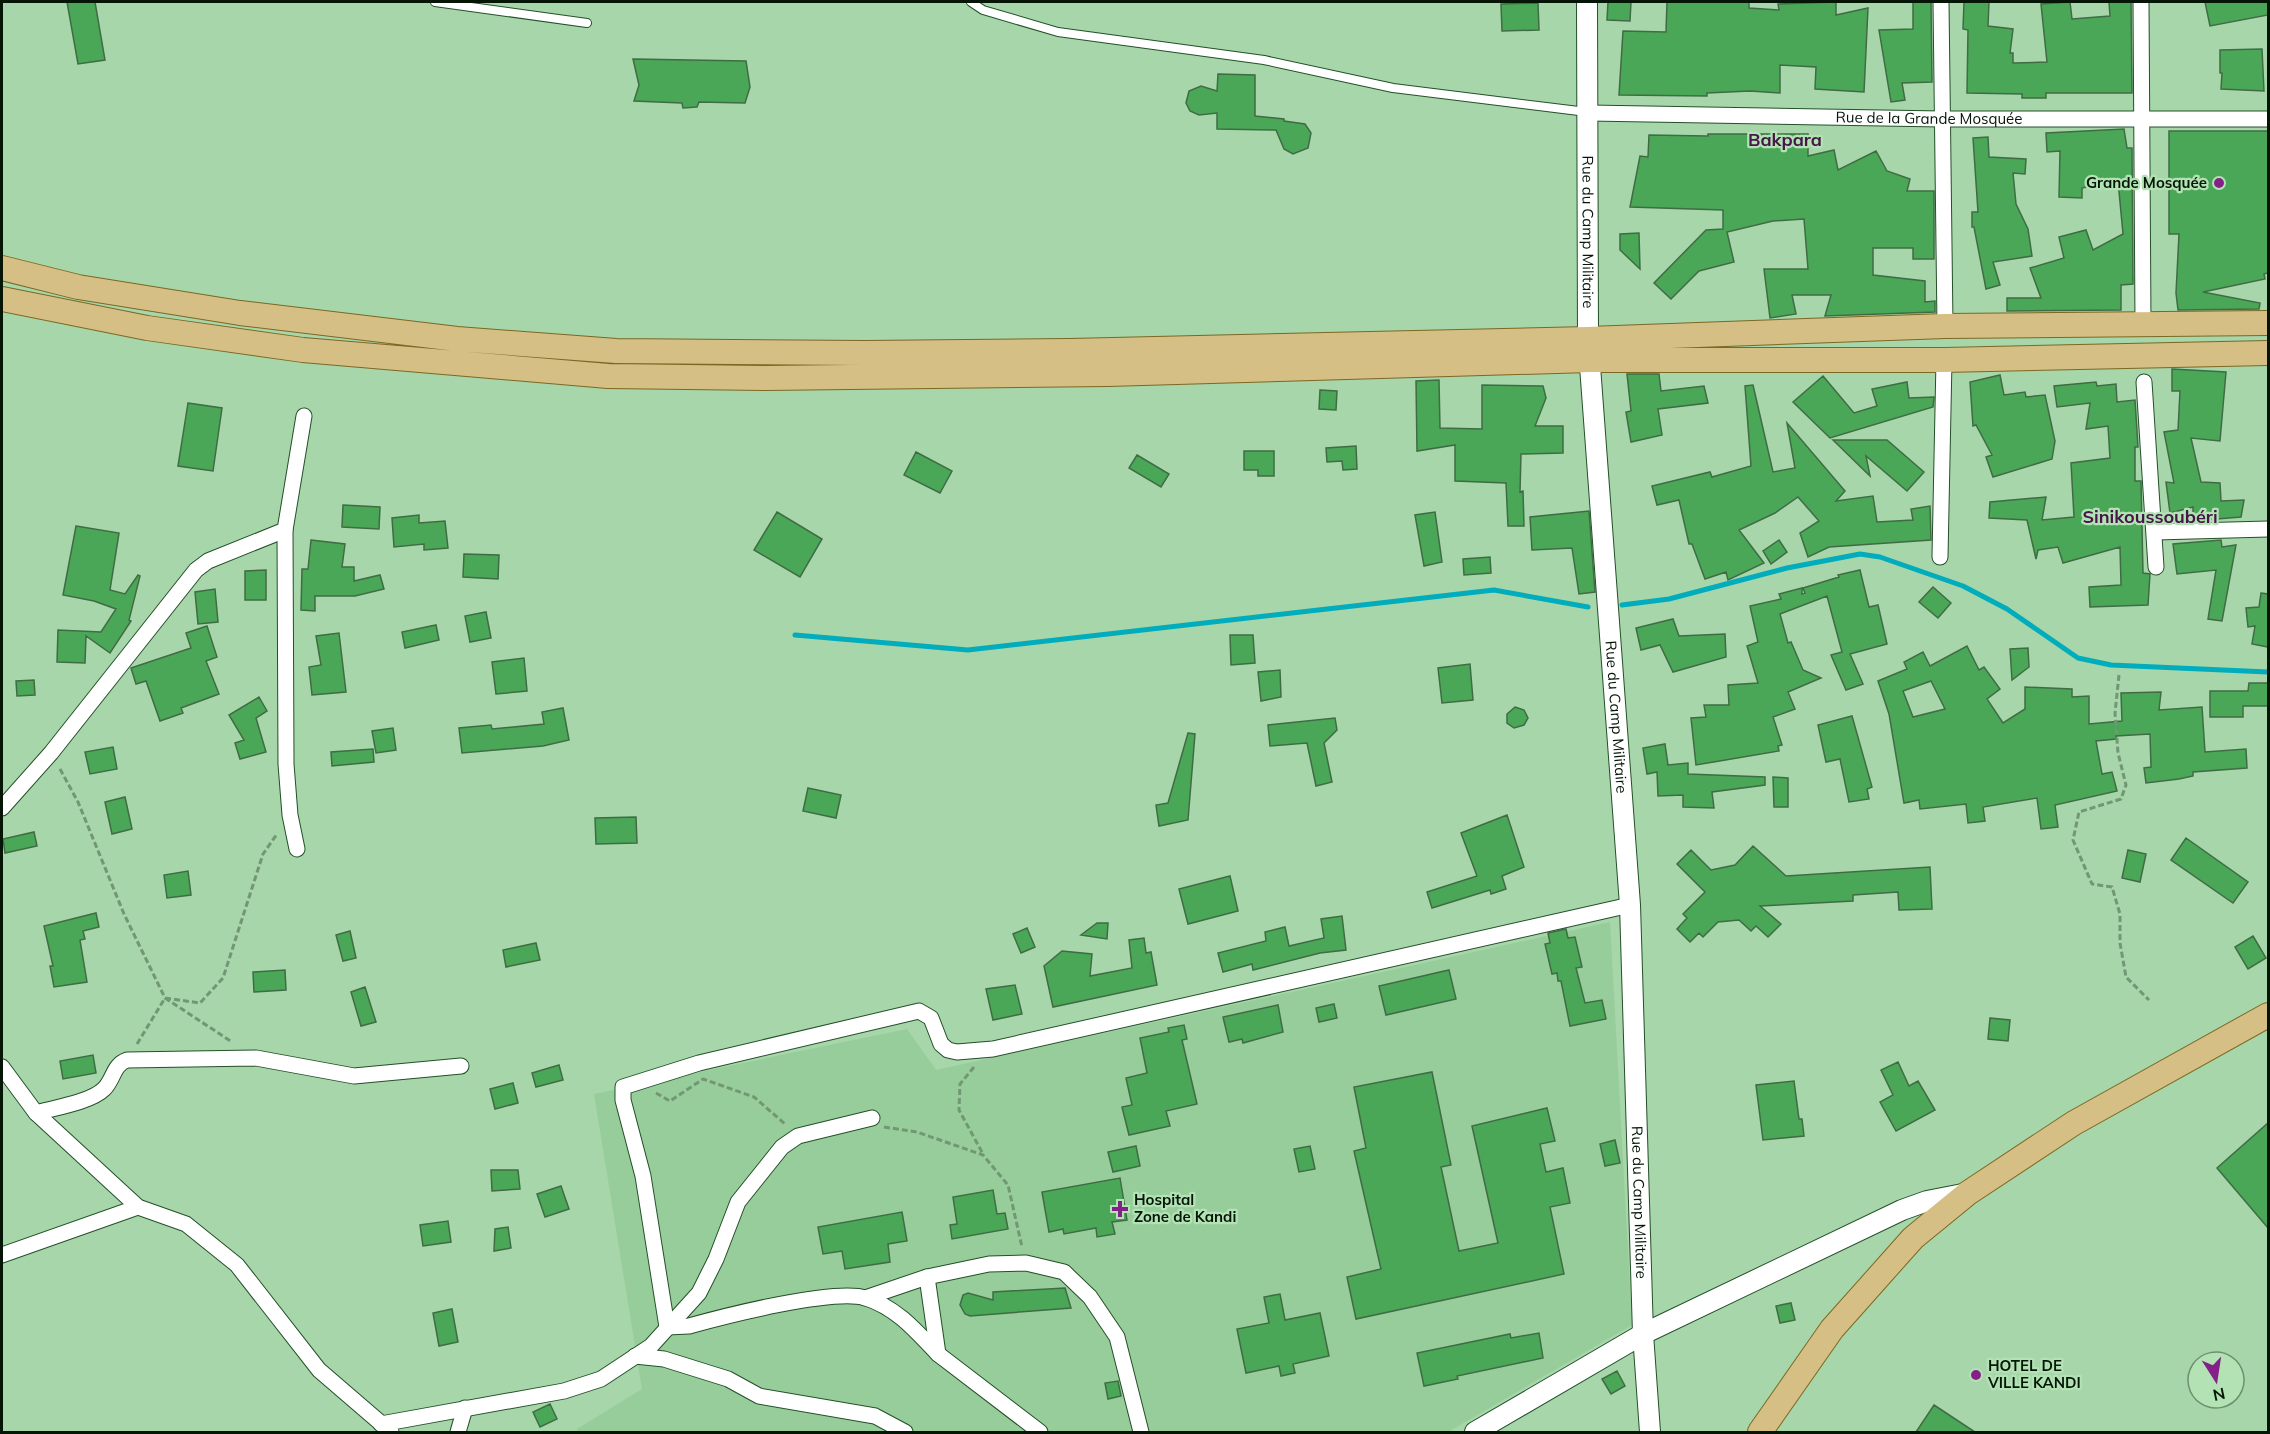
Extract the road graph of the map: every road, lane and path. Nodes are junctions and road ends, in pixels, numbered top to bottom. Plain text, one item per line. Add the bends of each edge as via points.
1 (435, 2) edge
2 (971, 2) edge
3 (1587, 2) edge
4 (1941, 2) edge
5 (2141, 2) edge
6 (587, 23) dead end
7 (1589, 113) junction
8 (1942, 119) junction
9 (2142, 119) junction
10 (2268, 119) edge
11 (2, 268) edge
12 (2, 299) edge
13 (2268, 323) edge
14 (2143, 324) junction
15 (1945, 326) junction
16 (1589, 350) junction
17 (2268, 353) edge
18 (1944, 360) junction
19 (2144, 382) dead end
20 (304, 416) dead end
21 (2268, 529) edge
22 (285, 530) junction
23 (2155, 532) junction
24 (1940, 557) dead end
25 (2156, 567) dead end
26 (2119, 675) dead end
27 (51, 753) junction
28 (2, 808) edge
29 (290, 815) junction
30 (297, 849) dead end
31 (1630, 905) junction
32 (165, 998) junction
33 (2149, 1000) dead end
34 (2268, 1015) edge
35 (993, 1049) junction
36 (256, 1058) junction
37 (127, 1060) junction
38 (461, 1066) dead end
39 (2, 1067) edge
40 (636, 1082) junction
41 (36, 1113) junction
42 (872, 1118) dead end
43 (851, 1123) junction
44 (798, 1136) junction
45 (983, 1155) junction
46 (1968, 1193) junction
47 (138, 1207) junction
48 (2, 1255) edge
49 (1026, 1263) junction
50 (927, 1276) junction
51 (865, 1298) junction
52 (667, 1327) junction
53 (1644, 1334) junction
54 (938, 1354) junction
55 (635, 1356) junction
56 (465, 1408) junction
57 (386, 1428) edge
58 (458, 1432) edge
59 (905, 1432) edge
60 (1037, 1432) edge
61 (1141, 1432) edge
62 (1475, 1432) edge
63 (1650, 1432) edge
64 (1760, 1432) edge

1 - 6 lane
2 - 7 lane via 983,10 1058,32 1264,60 1393,88
3 - 7 street, Rue du Camp Militaire
4 - 8 street
5 - 9 street
7 - 8 street, Rue de la Grande Mosquée
7 - 16 street, Rue du Camp Militaire
8 - 9 street, Rue de la Grande Mosquée
8 - 15 street
9 - 10 street, Rue de la Grande Mosquée
9 - 14 street
11 - 16 main road via 78,287 240,313 458,339 616,351
12 - 16 main road via 147,328 303,350 608,376 1108,374
13 - 14 main road
14 - 15 main road
15 - 16 main road
16 - 18 main road
16 - 31 street, Rue du Camp Militaire
17 - 18 main road
18 - 24 street
19 - 23 street
20 - 22 street
21 - 23 street
22 - 27 street via 208,561 196,570
22 - 29 street via 286,764
23 - 25 street
26 - 33 path via 2115,713 2118,753 2126,784 2121,799 2079,812 2073,840 2092,884 2112,887 2120,914 2126,977
27 - 28 street
27 - 32 path via 78,802 124,914
29 - 30 street
29 - 32 path via 263,854 223,978 200,1003
31 - 35 street
31 - 53 street, Rue du Camp Militaire
32 - 36 path
32 - 37 path
34 - 46 main road via 2074,1122
35 - 40 street via 948,1050 941,1044 931,1018 919,1011
35 - 45 path via 960,1084 959,1110
36 - 37 street
36 - 38 street via 354,1076
37 - 41 street via 118,1064 102,1091
39 - 41 street
40 - 44 path via 670,1101 703,1079 754,1097
40 - 52 street via 623,1087 622,1100 643,1176
41 - 47 street
42 - 43 street
43 - 44 street
43 - 45 path via 917,1132
44 - 52 street via 782,1148 738,1202 699,1293
45 - 49 path via 1008,1185
46 - 53 street via 1902,1210
46 - 64 main road via 1913,1238 1866,1289 1806,1363
47 - 48 street
47 - 57 street via 186,1224 237,1265 320,1370
49 - 50 street via 989,1264
49 - 61 street via 1064,1272 1090,1297 1117,1337
50 - 51 street
50 - 54 street
51 - 52 street via 836,1295 689,1326
51 - 54 street via 901,1315
52 - 55 street via 651,1346
53 - 62 street
53 - 63 street, Rue du Camp Militaire
54 - 60 street
55 - 56 street via 600,1379 564,1391
55 - 59 street via 664,1359 728,1379 759,1396 875,1416
56 - 57 street
56 - 58 street

